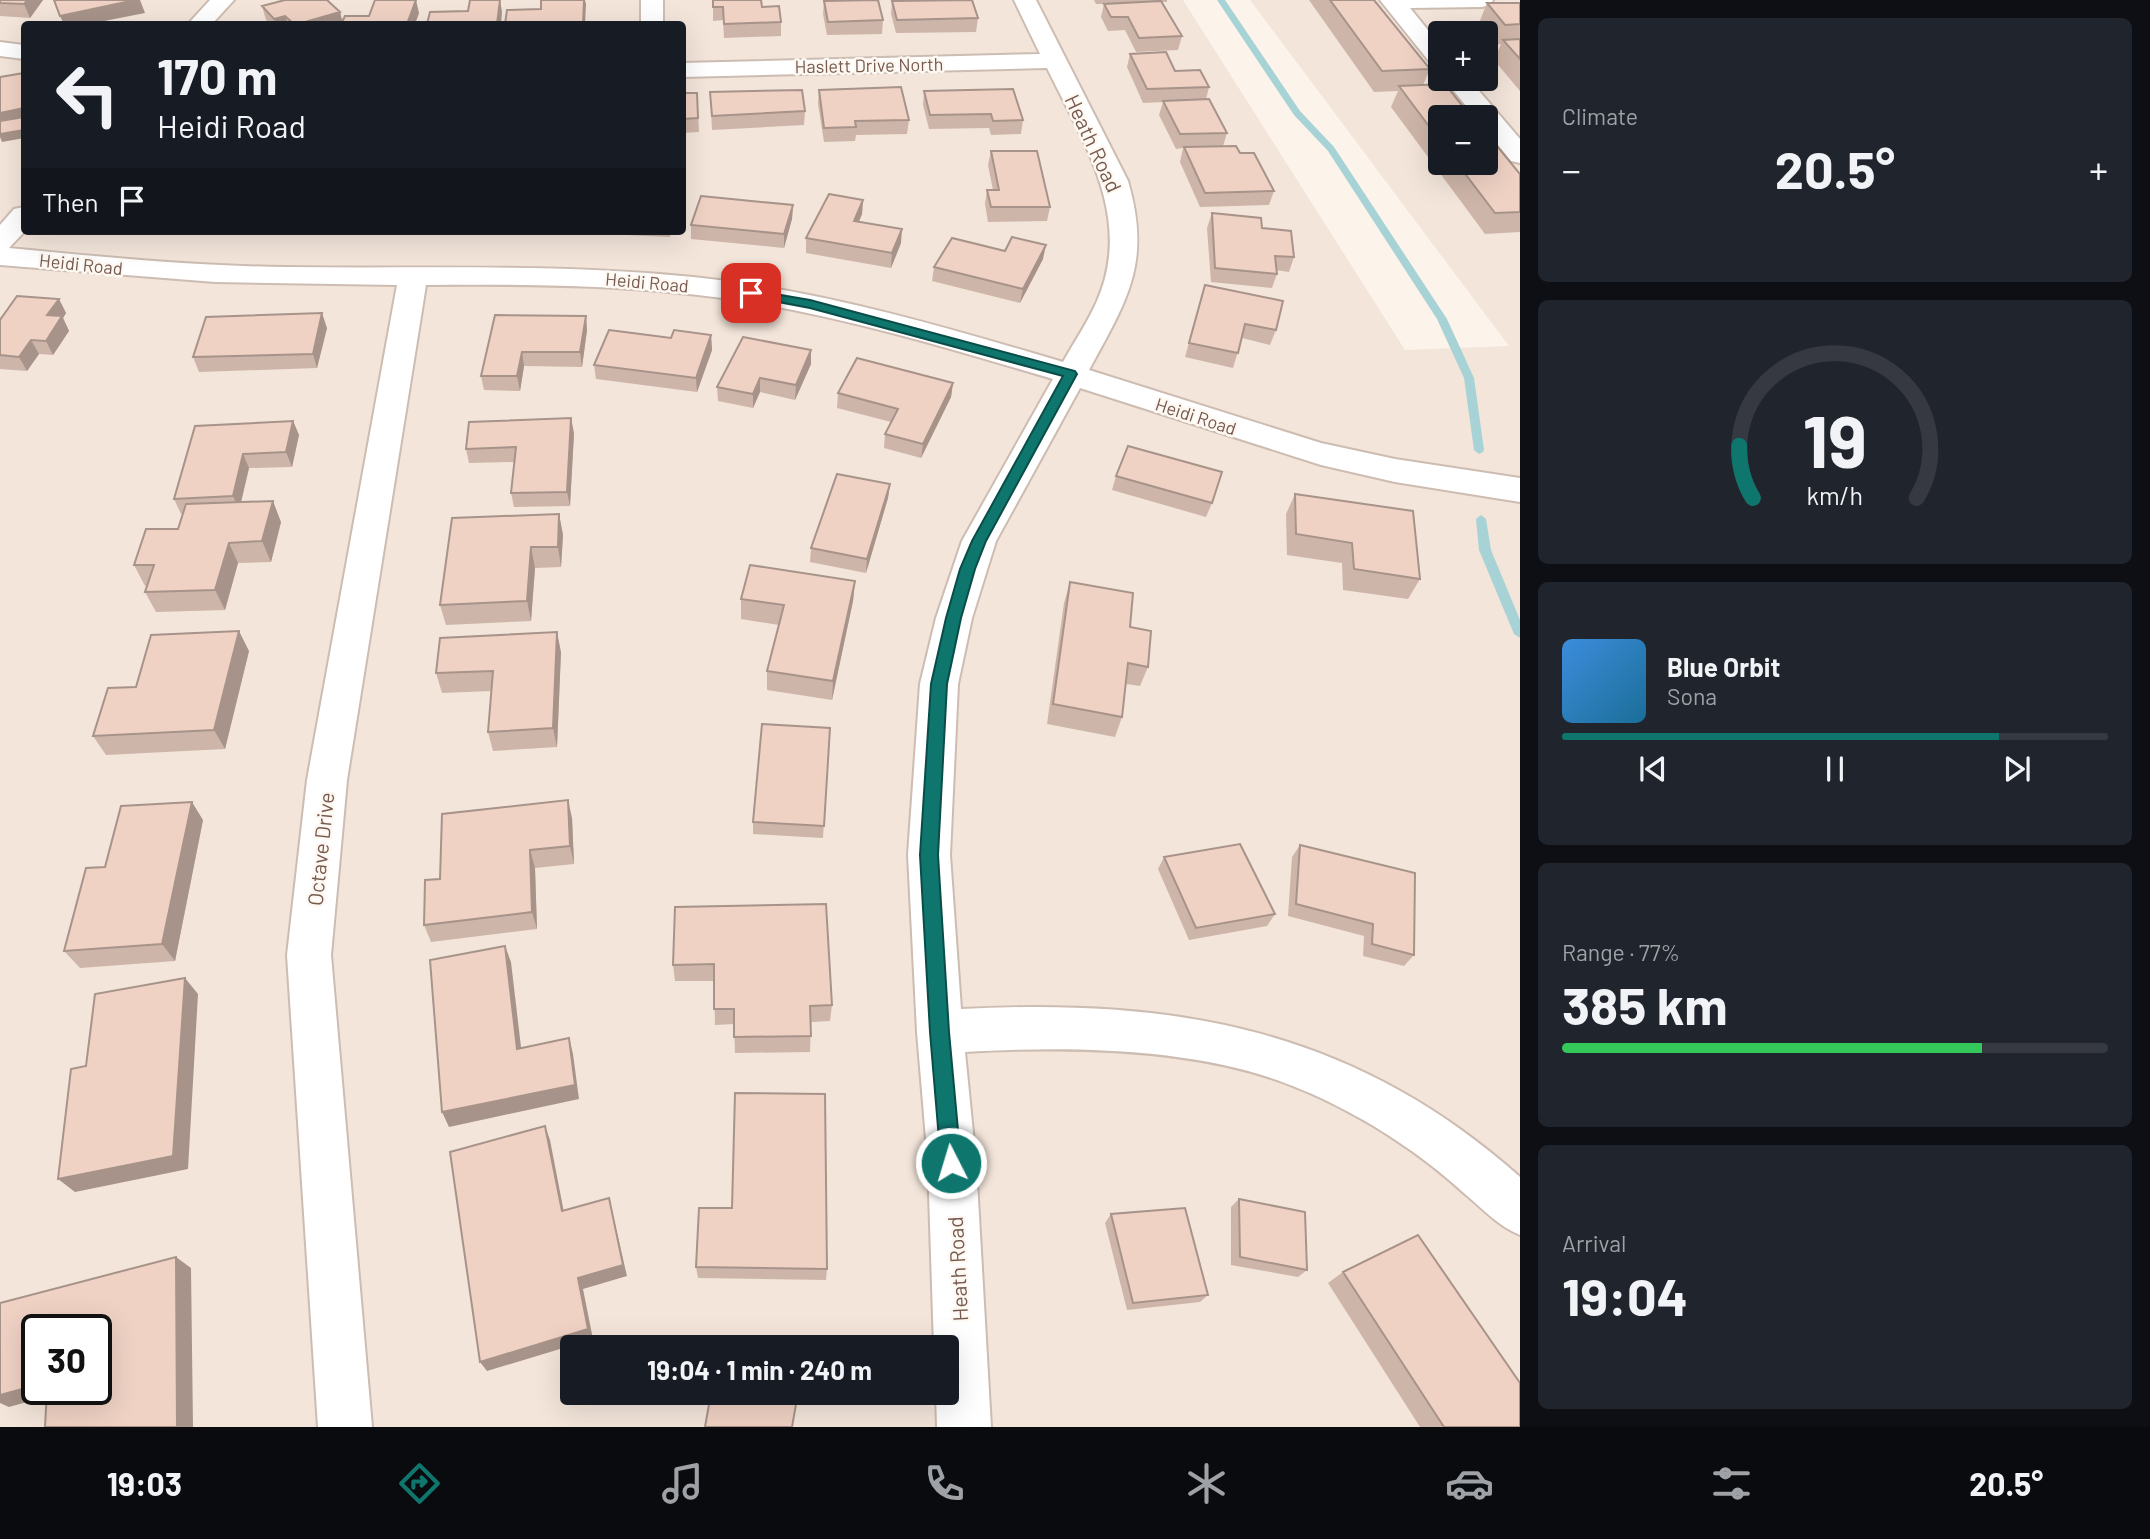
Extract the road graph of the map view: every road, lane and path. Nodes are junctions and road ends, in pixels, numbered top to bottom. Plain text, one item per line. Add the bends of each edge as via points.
1 (223, 0) edge
2 (652, 0) edge
3 (1025, 0) edge
4 (1482, 0) edge
5 (1392, 1) edge
6 (202, 21) edge
7 (652, 21) edge
8 (1428, 45) edge
9 (0, 49) edge
10 (21, 52) edge
11 (1056, 61) junction
12 (686, 70) edge
13 (1466, 91) edge
14 (1520, 155) edge
15 (21, 218) edge
16 (0, 242) edge
17 (0, 256) edge
18 (413, 276) junction
19 (1070, 374) junction
20 (1520, 491) edge
21 (940, 1032) junction
22 (1520, 1210) edge
23 (345, 1427) edge
24 (964, 1427) edge

1 - 6 street
2 - 7 street
3 - 11 street, Heath Road
4 - 5 street
5 - 8 street
9 - 10 street
11 - 12 street, Haslett Drive North
11 - 19 street, Heath Road via 1115,181 1126,238 1124,264 1112,301
13 - 14 street
15 - 16 street
17 - 18 street, Heidi Road via 196,273
18 - 19 street, Heidi Road via 562,276 751,293 810,304
18 - 23 street, Octave Drive via 327,780 309,955
19 - 20 street, Heidi Road via 1324,454
19 - 21 street, Heath Road via 979,541 939,684 929,855
21 - 22 street via 1005,1028 1141,1032 1267,1055 1307,1068 1416,1125
21 - 24 street, Heath Road

